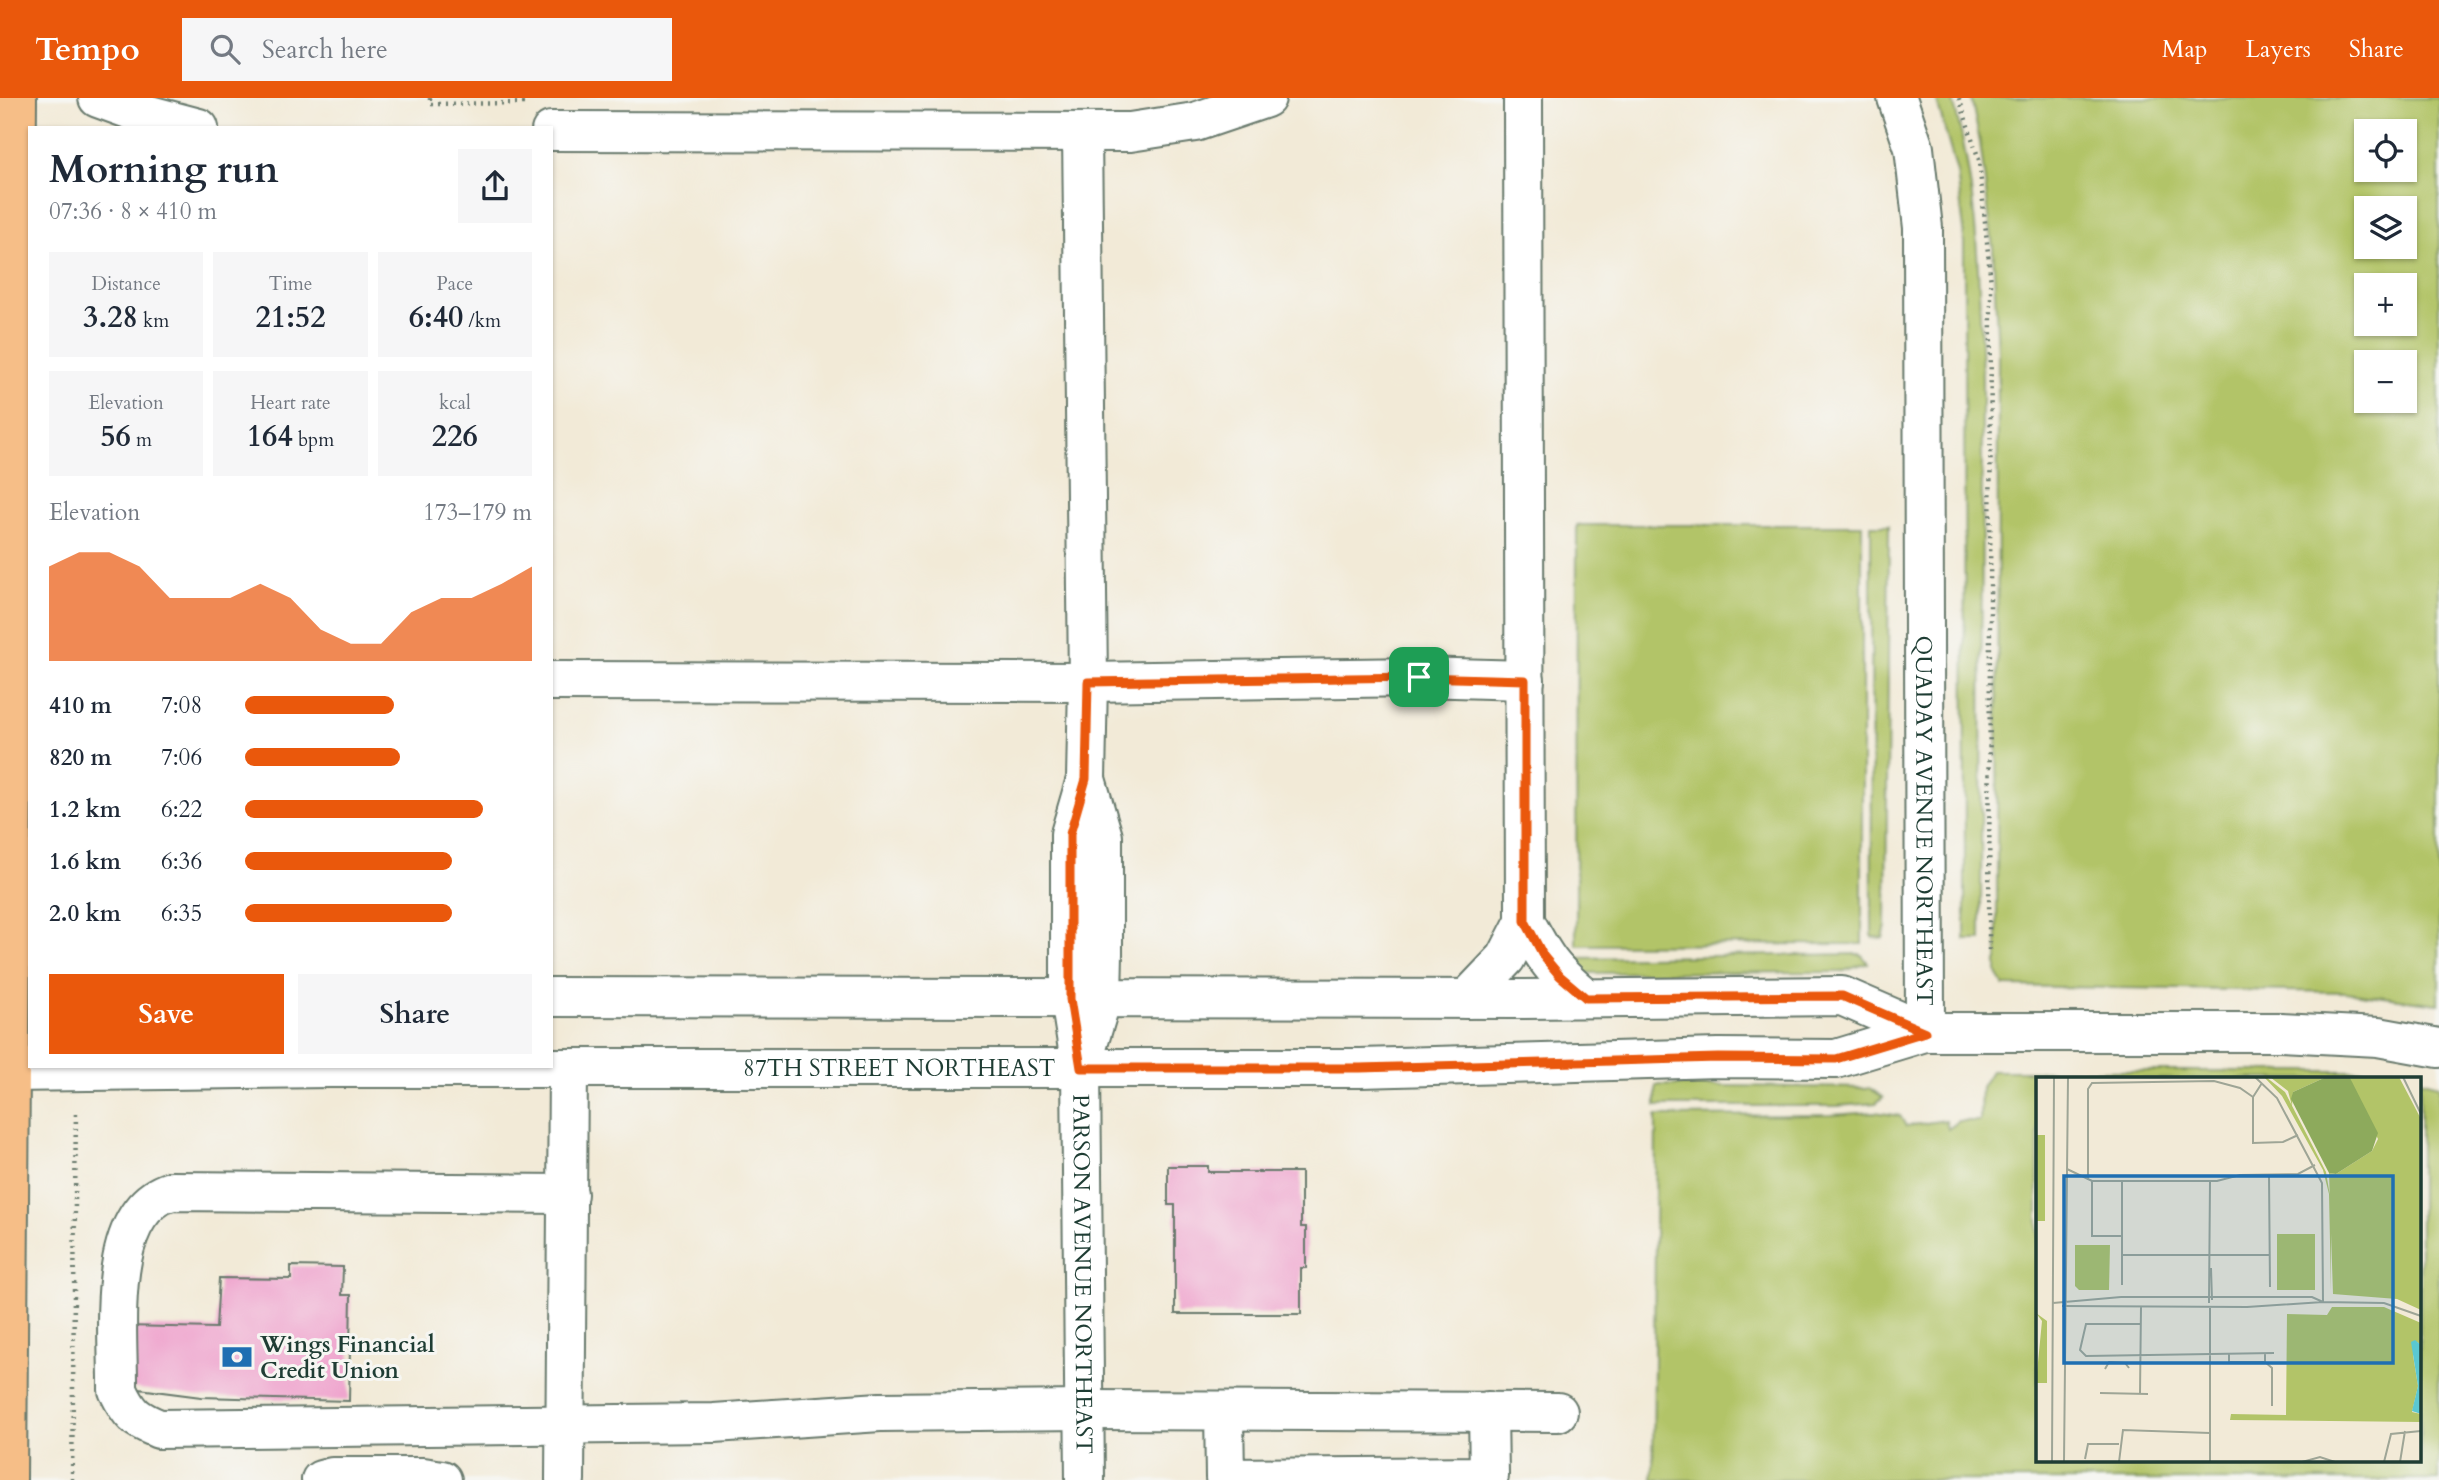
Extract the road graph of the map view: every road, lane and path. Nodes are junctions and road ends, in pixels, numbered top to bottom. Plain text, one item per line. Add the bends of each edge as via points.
1 (17, 98) edge
2 (98, 98) edge
3 (1266, 98) edge
4 (1523, 98) edge
5 (1896, 98) edge
6 (1959, 98) edge
7 (185, 116) edge
8 (553, 131) edge
9 (1082, 132) junction
10 (1525, 680) junction
11 (553, 681) edge
12 (1088, 682) junction
13 (1525, 921) junction
14 (1989, 950) dead end
15 (553, 996) edge
16 (1586, 998) junction
17 (1086, 999) junction
18 (1467, 999) junction
19 (14, 1009) edge
20 (1925, 1032) junction
21 (2439, 1048) edge
22 (1081, 1068) junction
23 (568, 1069) junction
24 (5, 1070) edge
25 (75, 1112) dead end
26 (568, 1194) junction
27 (1085, 1410) junction
28 (1224, 1412) junction
29 (1488, 1412) junction
30 (1558, 1412) dead end
31 (566, 1425) junction
32 (1493, 1478) edge
33 (7, 1480) edge
34 (72, 1480) edge
35 (321, 1480) edge
36 (442, 1480) edge
37 (565, 1480) edge
38 (1084, 1480) edge

1 - 19 main road
2 - 7 street via 131,110
3 - 9 street via 1195,122 1130,132
4 - 10 street
5 - 20 street, QUADAY AVENUE NORTHEAST via 1914,148 1923,228
6 - 14 path via 1979,160 1991,284
8 - 9 street
9 - 12 street, PARSON AVENUE NORTHEAST
10 - 12 street
10 - 13 street
11 - 12 street
12 - 17 street, PARSON AVENUE NORTHEAST via 1086,779 1104,837
13 - 16 street via 1544,957
13 - 18 street via 1506,958
15 - 17 street
16 - 18 street
16 - 20 street via 1842,996
17 - 18 street
17 - 22 street, PARSON AVENUE NORTHEAST
19 - 24 main road
20 - 21 street, QUADAY AVENUE NORTHEAST via 2281,1032 2378,1037
20 - 22 street, 87TH STREET NORTHEAST via 1836,1059
22 - 23 street, 87TH STREET NORTHEAST
22 - 27 street, PARSON AVENUE NORTHEAST
23 - 24 street, 87TH STREET NORTHEAST
23 - 26 street
24 - 33 main road
25 - 34 path
26 - 31 street
26 - 31 street via 171,1191 161,1195 143,1209 129,1231 119,1276 118,1390 137,1420 159,1429
27 - 28 street
27 - 31 street via 880,1412 714,1423
27 - 38 street, PARSON AVENUE NORTHEAST
28 - 29 street
28 - 32 street via 1225,1478
29 - 30 street
29 - 32 street
31 - 37 street
35 - 36 street

